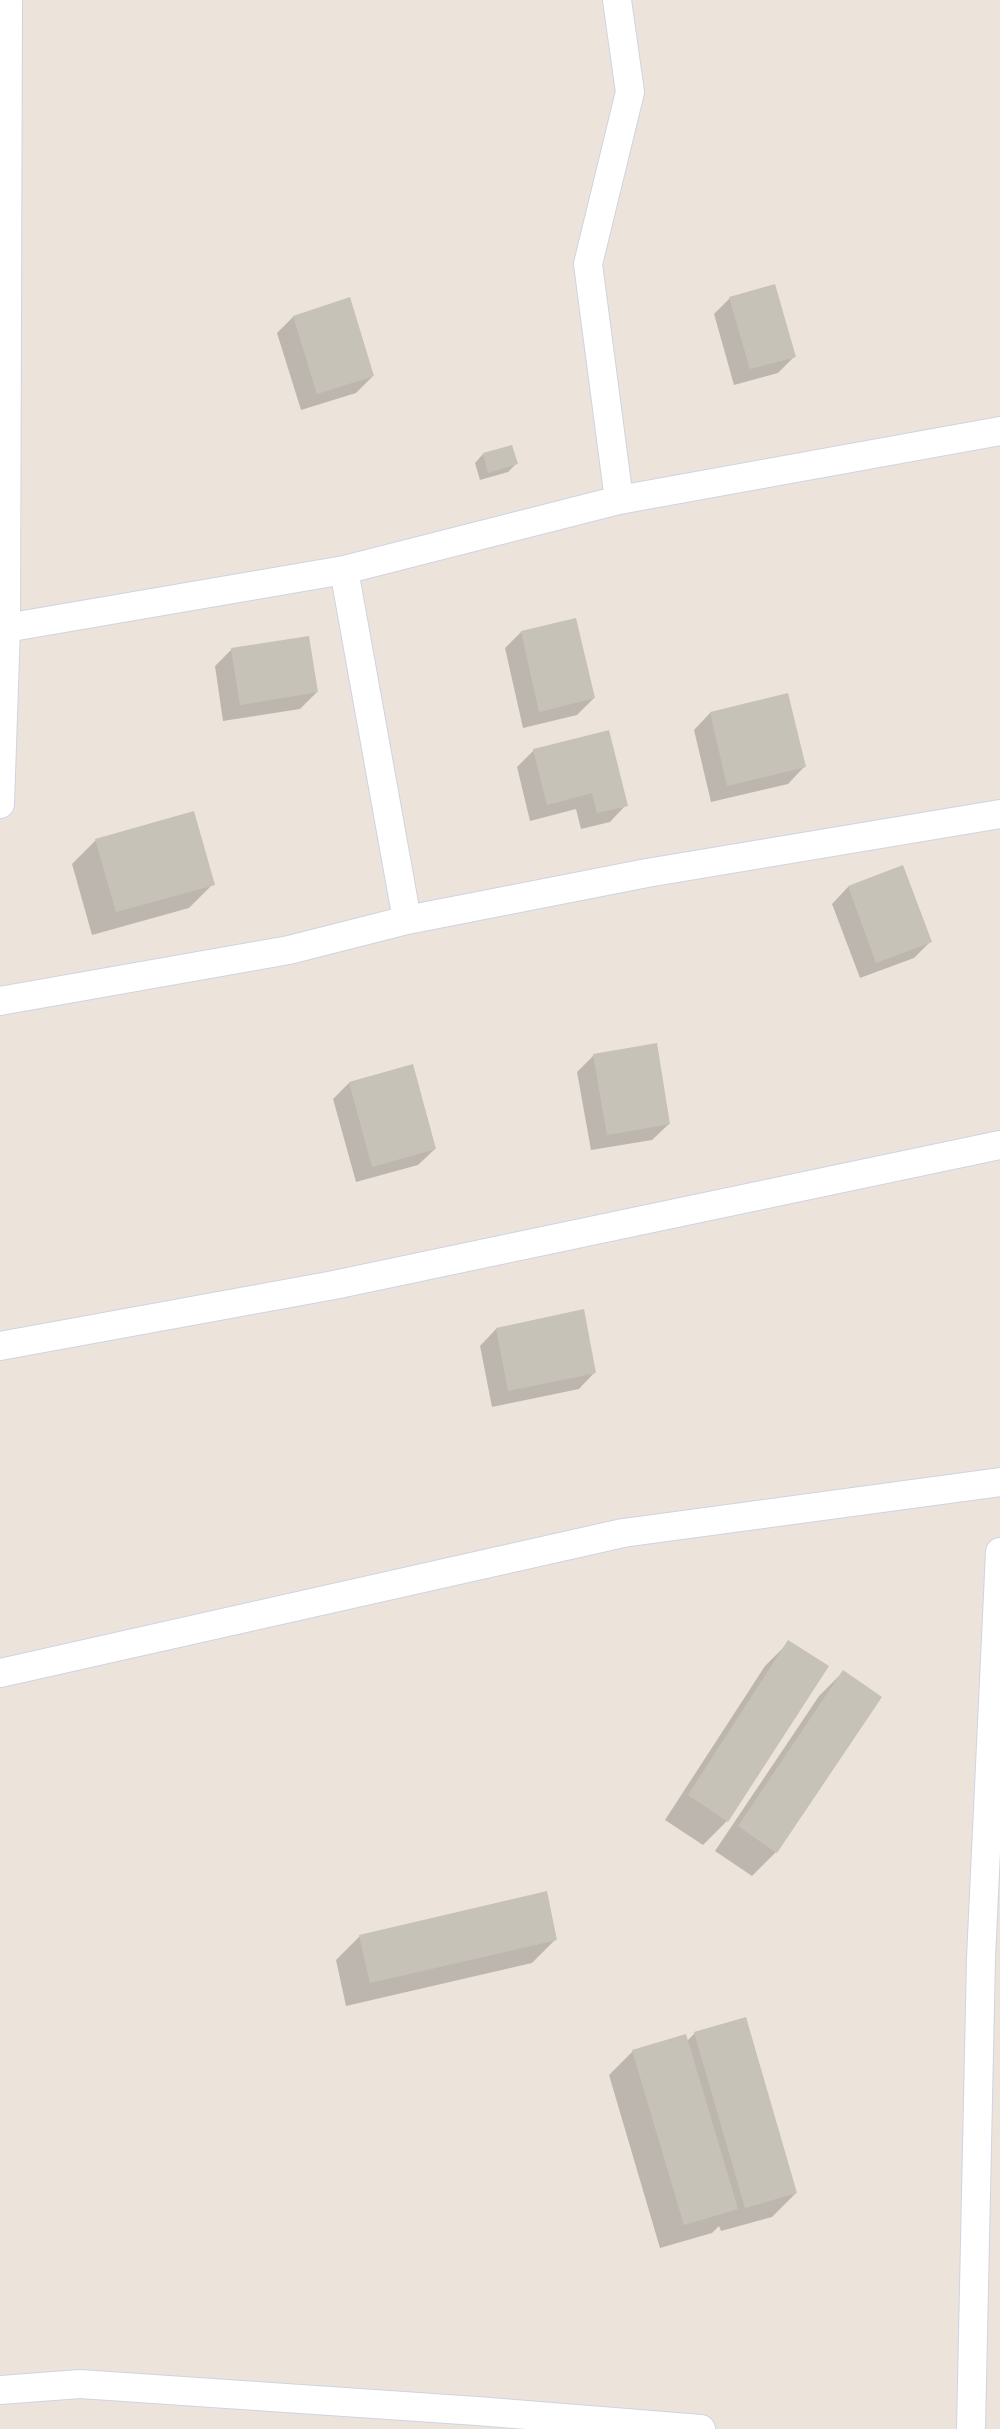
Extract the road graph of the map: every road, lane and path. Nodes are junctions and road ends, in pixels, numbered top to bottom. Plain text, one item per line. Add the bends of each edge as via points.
1 (8, 0) edge
2 (617, 0) edge
3 (1000, 431) edge
4 (619, 500) junction
5 (344, 570) junction
6 (6, 628) junction
7 (0, 804) edge
8 (1000, 814) edge
9 (407, 920) junction
10 (0, 1001) edge
11 (1000, 1145) edge
12 (0, 1346) edge
13 (1000, 1482) edge
14 (1000, 1552) edge
15 (1000, 1556) edge
16 (0, 1673) edge
17 (990, 1959) edge
18 (0, 2390) edge
19 (701, 2429) edge
20 (971, 2429) edge

1 - 6 street
2 - 4 street via 630,92 588,264
3 - 4 street
4 - 5 street
5 - 6 street
5 - 9 street
6 - 7 street
8 - 9 street via 647,873
9 - 10 street via 289,950
11 - 12 street via 334,1286
13 - 16 street via 623,1533
14 - 15 street
15 - 17 street
17 - 20 street
18 - 19 street via 80,2384

